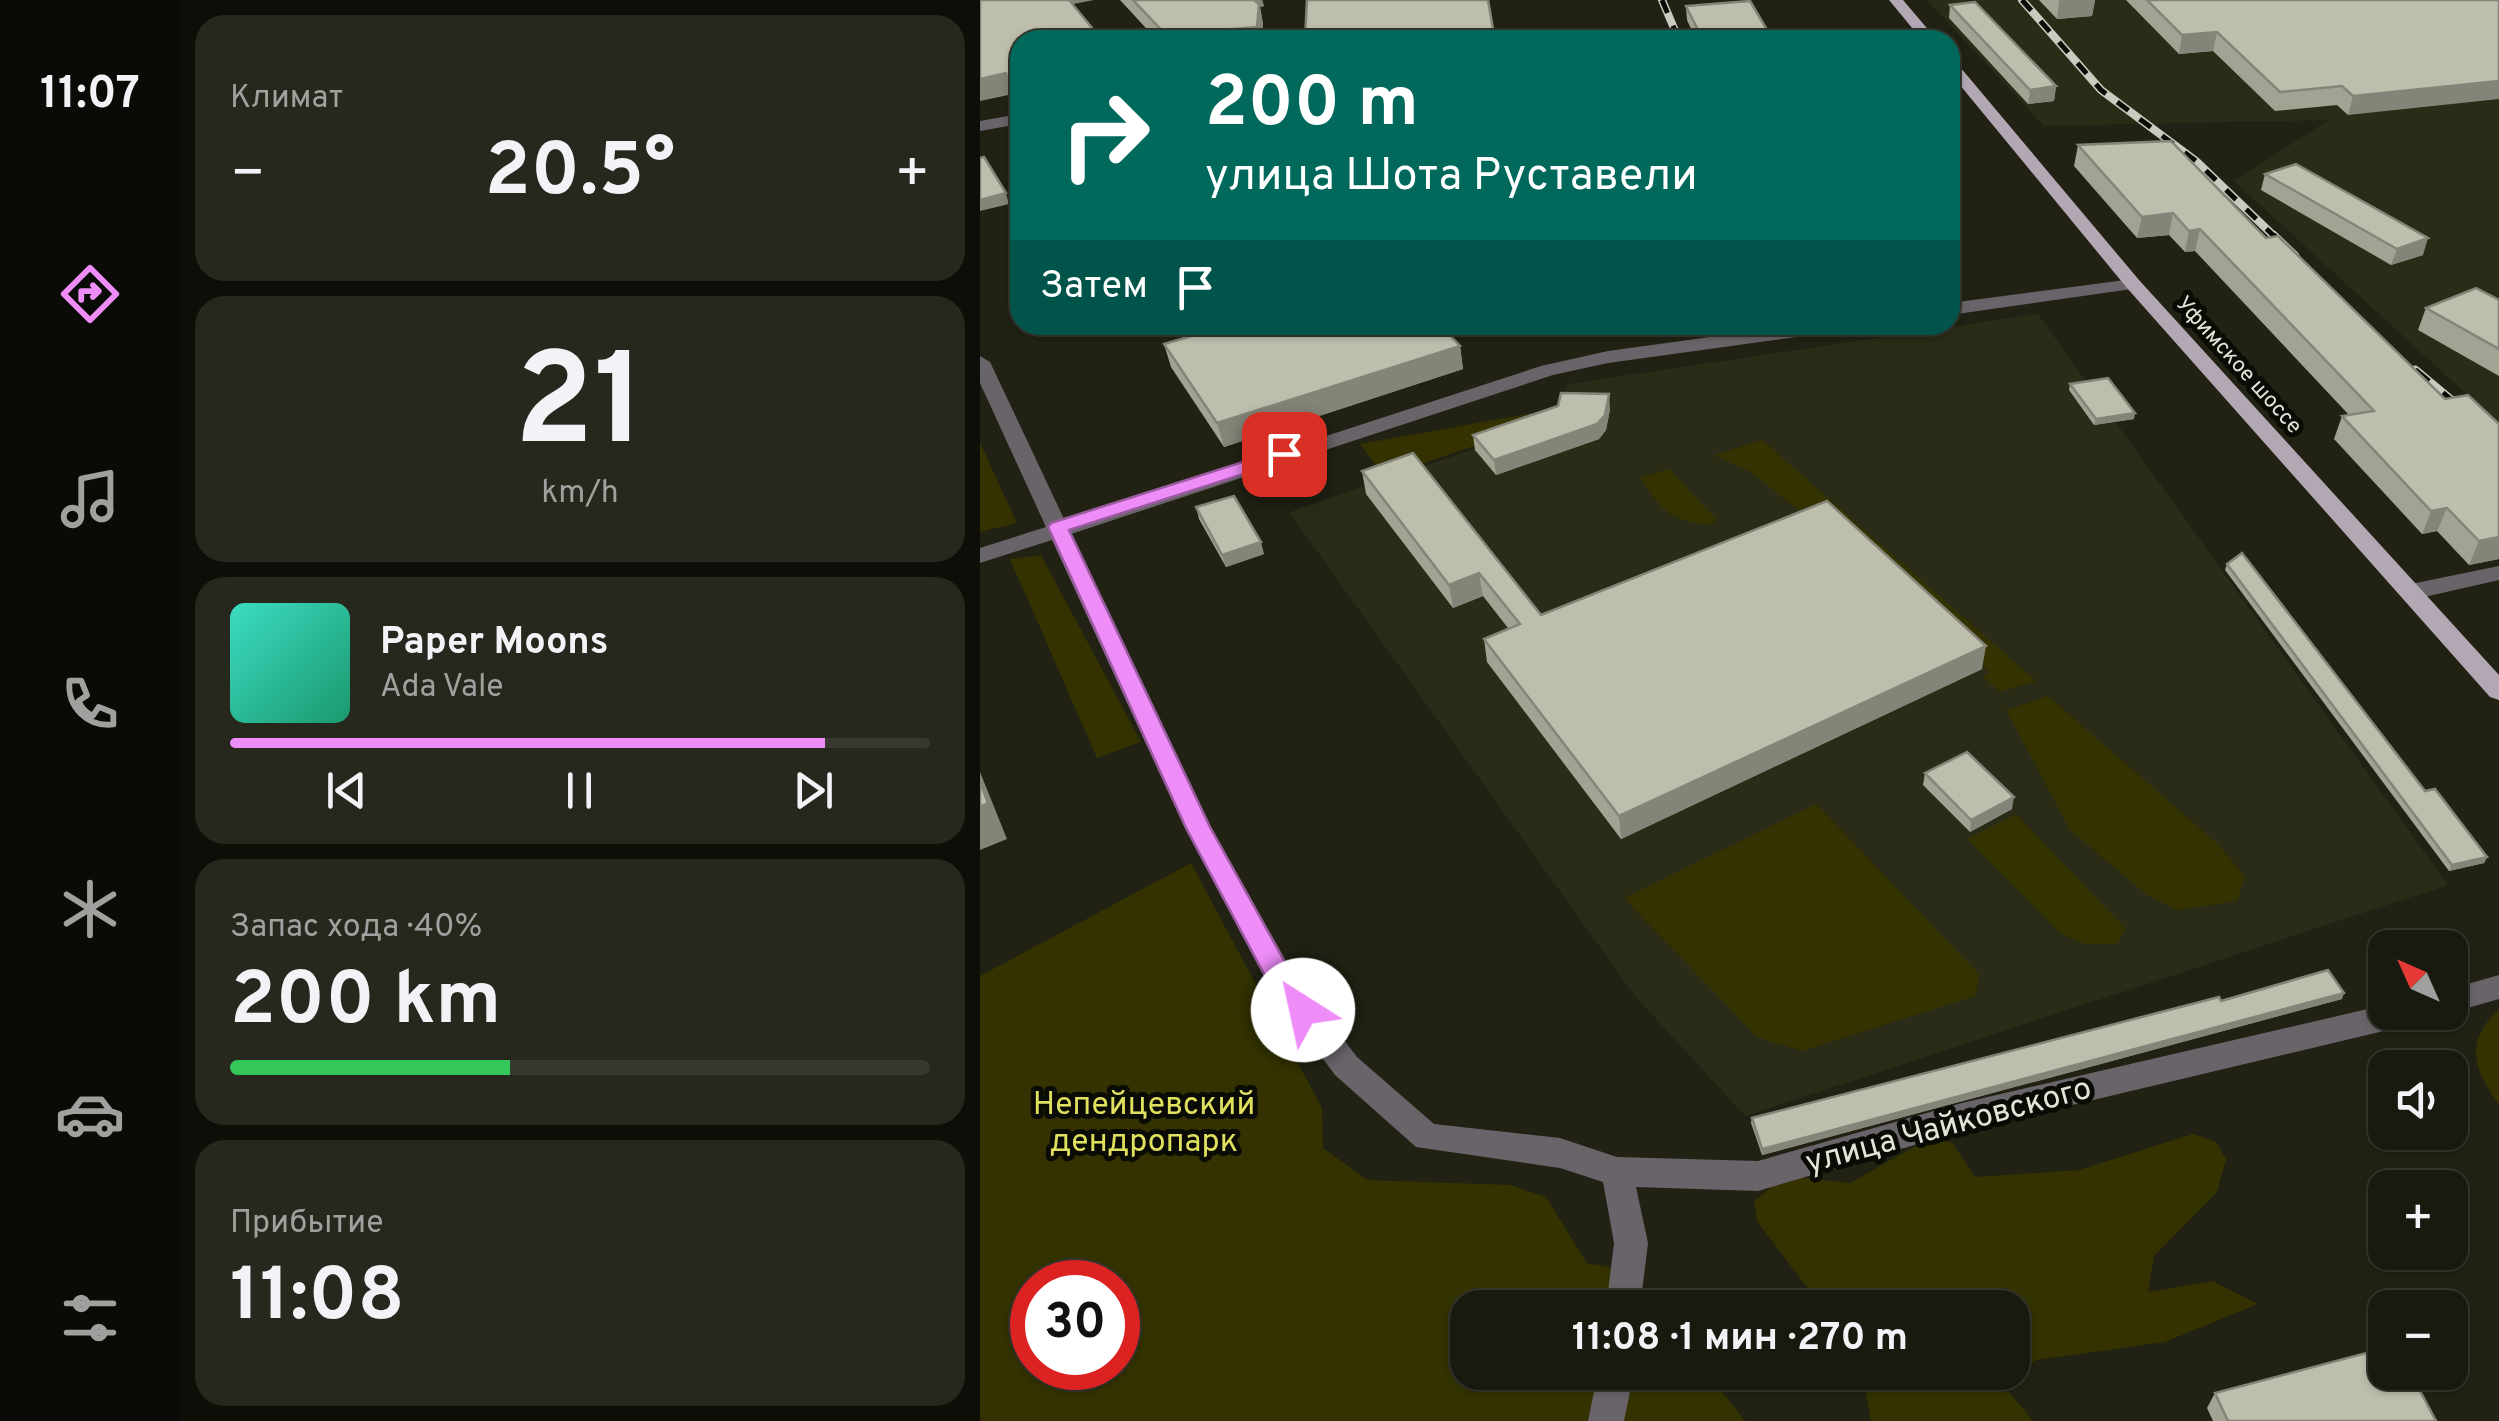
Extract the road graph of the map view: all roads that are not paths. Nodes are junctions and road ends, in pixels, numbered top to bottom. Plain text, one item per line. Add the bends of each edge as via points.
1 (1896, 0) edge
2 (1922, 30) edge
3 (1960, 76) edge
4 (1010, 122) edge
5 (980, 126) edge
6 (2133, 284) junction
7 (1960, 309) edge
8 (1768, 335) edge
9 (980, 362) edge
10 (1058, 527) junction
11 (980, 556) edge
12 (2499, 573) edge
13 (2411, 592) junction
14 (2499, 691) edge
15 (2499, 987) edge
16 (2468, 995) edge
17 (2368, 1022) edge
18 (1617, 1172) junction
19 (1626, 1290) edge
20 (1612, 1390) edge
21 (1606, 1421) edge

1 - 2 main road
3 - 6 main road, Уфимское шоссе
4 - 5 street
6 - 7 street
6 - 13 main road, Уфимское шоссе
8 - 10 street via 1548,370
9 - 10 street, улица Чайковского
10 - 11 street
10 - 18 street, улица Чайковского via 1198,828 1282,981 1346,1066 1427,1137 1560,1153
12 - 13 street
13 - 14 main road, Уфимское шоссе
15 - 16 street
17 - 18 street, улица Чайковского via 2016,1104 1758,1176
18 - 19 street via 1631,1243
20 - 21 street

